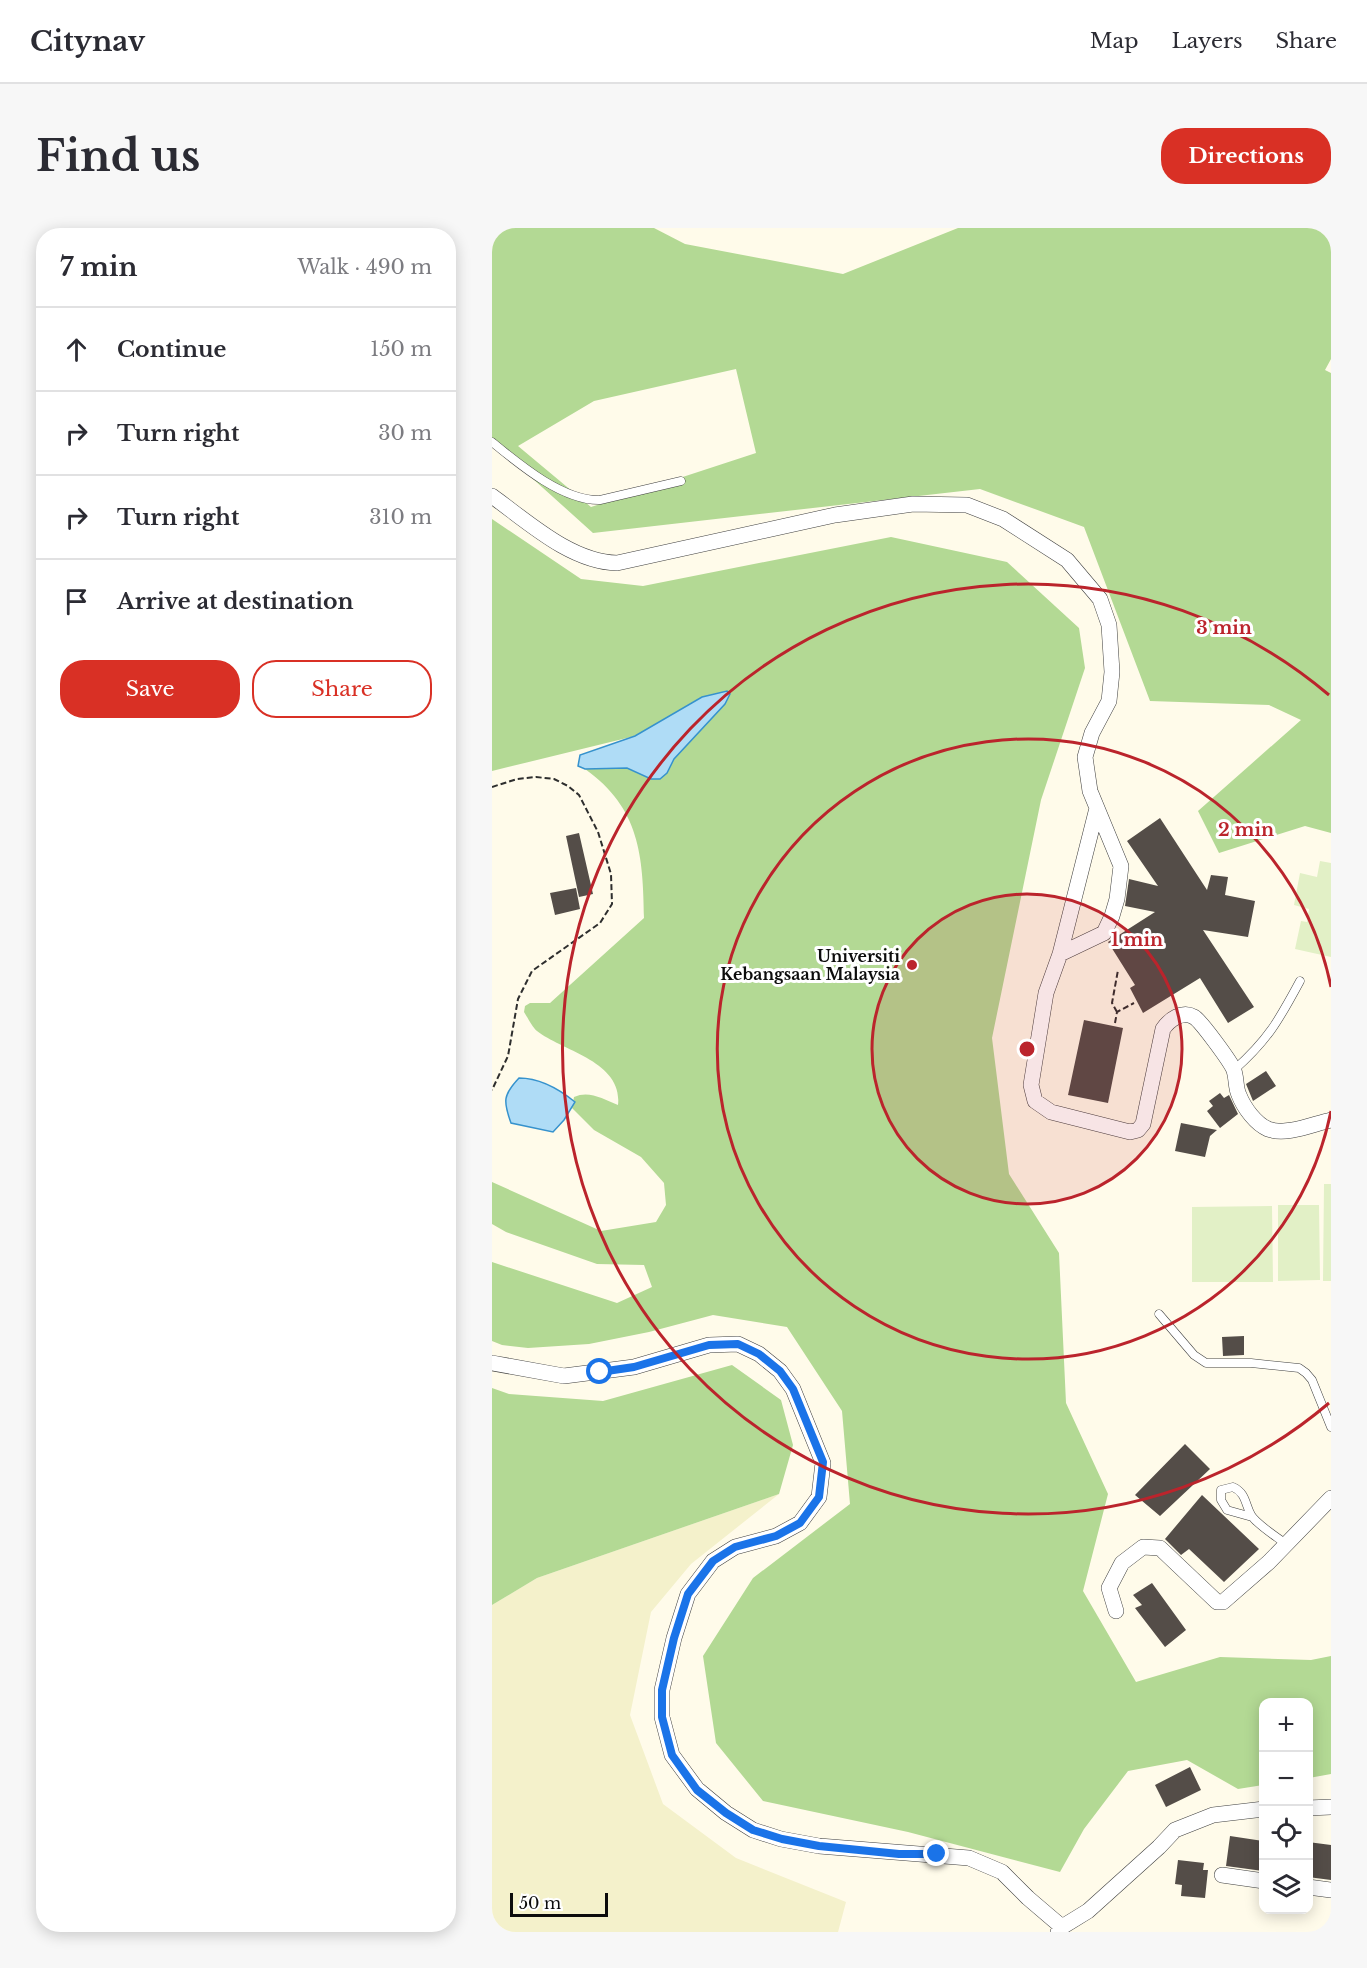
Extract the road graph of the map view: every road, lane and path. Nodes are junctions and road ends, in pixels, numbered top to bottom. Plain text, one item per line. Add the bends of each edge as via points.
1 (492, 442) edge
2 (681, 481) dead end
3 (492, 496) edge
4 (492, 787) edge
5 (1097, 808) junction
6 (1060, 954) junction
7 (1118, 970) dead end
8 (1300, 981) dead end
9 (1134, 1003) dead end
10 (1117, 1012) junction
11 (1115, 1023) dead end
12 (1234, 1070) junction
13 (492, 1090) edge
14 (1331, 1120) edge
15 (1159, 1314) dead end
16 (492, 1363) edge
17 (1331, 1427) edge
18 (1331, 1498) edge
19 (1252, 1517) junction
20 (1286, 1544) junction
21 (1116, 1611) dead end
22 (1331, 1807) edge
23 (1313, 1808) edge
24 (1259, 1809) edge
25 (1222, 1875) dead end
26 (1259, 1880) edge
27 (1313, 1888) edge
28 (1331, 1890) edge
29 (1060, 1929) edge

1 - 2 lane via 523,468 576,498 600,500
3 - 5 street via 571,551 601,563 617,563 835,515 913,504 967,505 1003,519 1067,560 1100,599 1109,626 1110,701 1084,757
4 - 13 path via 517,779 545,778 568,786 579,795 598,832 611,874 612,904 600,923 532,971 518,999 508,1056
5 - 6 street
5 - 6 street via 1121,866 1117,898 1104,933
6 - 12 street via 1046,993 1031,1085 1035,1101 1050,1112 1130,1132 1138,1130 1143,1124 1163,1029 1175,1017 1194,1017
7 - 10 path via 1112,1003
8 - 12 lane via 1279,1021 1258,1049
9 - 10 path
10 - 11 path
12 - 14 street via 1239,1095 1254,1120 1266,1128 1279,1132
15 - 17 lane via 1194,1355 1206,1363 1299,1368 1312,1380
16 - 29 street via 564,1376 634,1367 709,1345 738,1344 780,1371 793,1389 823,1462 819,1497 800,1523 776,1536 735,1547 713,1561 688,1594 662,1690 662,1717 672,1755 697,1790 753,1830 819,1846 969,1858 1002,1872
18 - 20 street
19 - 19 lane via 1244,1495 1233,1487 1221,1490 1227,1510
19 - 20 lane
20 - 21 street via 1228,1600 1217,1602 1160,1548 1143,1546 1122,1563 1109,1588
22 - 23 street
24 - 29 street via 1213,1815 1175,1830 1088,1911
25 - 26 street
27 - 28 street

